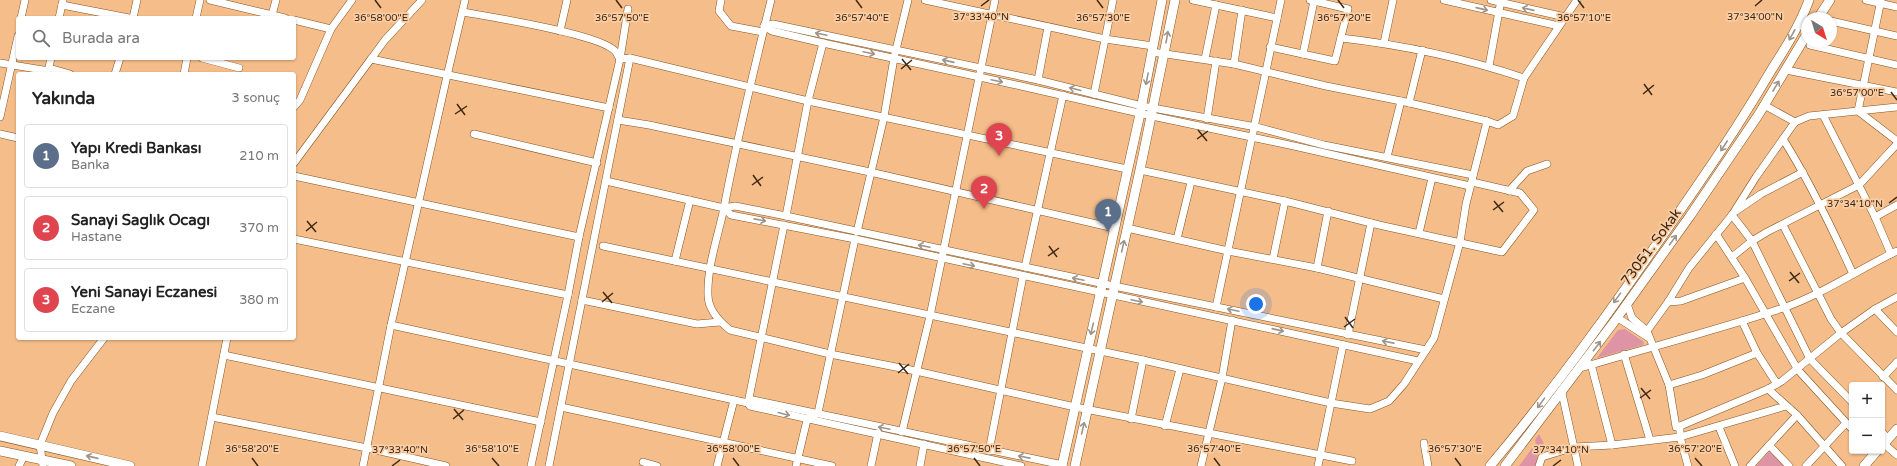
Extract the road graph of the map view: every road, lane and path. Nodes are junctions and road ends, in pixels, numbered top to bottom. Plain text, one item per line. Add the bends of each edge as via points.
1 (25, 0) edge
2 (137, 0) edge
3 (200, 0) edge
4 (210, 0) edge
5 (276, 0) edge
6 (352, 0) edge
7 (422, 0) edge
8 (465, 0) edge
9 (567, 0) edge
10 (721, 0) edge
11 (770, 0) edge
12 (908, 0) edge
13 (925, 0) edge
14 (995, 0) edge
15 (1113, 0) edge
16 (1162, 0) edge
17 (1175, 0) edge
18 (1193, 0) edge
19 (1281, 0) edge
20 (1312, 0) edge
21 (1393, 0) edge
22 (1444, 0) edge
23 (1491, 0) edge
24 (1577, 0) edge
25 (1809, 0) edge
26 (1830, 0) edge
27 (1866, 0) edge
28 (1501, 1) edge
29 (63, 2) edge
30 (1881, 2) edge
31 (1216, 5) junction
32 (1897, 7) edge
33 (628, 9) dead end
34 (1242, 10) junction
35 (463, 12) junction
36 (1498, 12) junction
37 (1822, 12) edge
38 (992, 14) junction
39 (272, 15) junction
40 (21, 16) edge
41 (60, 16) edge
42 (121, 16) edge
43 (133, 16) edge
44 (196, 16) edge
45 (276, 16) edge
46 (1565, 17) junction
47 (1277, 18) junction
48 (296, 20) edge
49 (1837, 22) edge
50 (1559, 26) junction
51 (1048, 27) junction
52 (331, 29) junction
53 (764, 29) junction
54 (560, 31) junction
55 (1874, 31) junction
56 (1897, 36) edge
57 (1341, 38) junction
58 (1105, 39) junction
59 (823, 43) junction
60 (1384, 43) junction
61 (1801, 44) edge
62 (16, 46) edge
63 (1270, 47) junction
64 (1823, 48) edge
65 (1153, 49) junction
66 (896, 50) junction
67 (1422, 50) junction
68 (1165, 53) junction
69 (1303, 54) junction
70 (630, 58) junction
71 (894, 58) junction
72 (1868, 58) junction
73 (371, 59) junction
74 (620, 59) junction
75 (1205, 59) junction
76 (51, 60) edge
77 (119, 60) edge
78 (187, 60) edge
79 (209, 60) edge
80 (1216, 61) junction
81 (0, 62) edge
82 (1234, 64) junction
83 (1897, 64) edge
84 (12, 65) junction
85 (1489, 66) junction
86 (239, 68) dead end
87 (982, 69) junction
88 (1786, 70) junction
89 (48, 71) edge
90 (1266, 71) junction
91 (115, 72) edge
92 (184, 72) edge
93 (447, 76) junction
94 (980, 77) junction
95 (1524, 78) junction
96 (1038, 80) junction
97 (1863, 84) junction
98 (750, 87) junction
99 (1897, 92) edge
100 (1094, 94) junction
101 (1063, 95) junction
102 (808, 101) junction
103 (1401, 101) junction
104 (1409, 103) junction
105 (296, 105) edge
106 (1764, 105) junction
107 (1897, 107) edge
108 (609, 108) junction
109 (1141, 110) junction
110 (1858, 111) junction
111 (1153, 112) junction
112 (1823, 115) junction
113 (0, 117) edge
114 (884, 117) junction
115 (1207, 118) junction
116 (618, 120) junction
117 (1487, 121) junction
118 (1795, 122) junction
119 (1256, 127) junction
120 (0, 134) edge
121 (474, 134) dead end
122 (968, 134) junction
123 (16, 138) edge
124 (1253, 138) junction
125 (1783, 139) junction
126 (1897, 142) edge
127 (737, 144) junction
128 (1050, 154) junction
129 (797, 158) junction
130 (1387, 158) junction
131 (296, 159) edge
132 (597, 163) junction
133 (1547, 164) dead end
134 (1127, 169) junction
135 (1140, 170) junction
136 (870, 172) junction
137 (1804, 172) junction
138 (296, 176) edge
139 (1432, 178) junction
140 (606, 181) junction
141 (1472, 181) junction
142 (1191, 182) junction
143 (1859, 185) junction
144 (1241, 191) junction
145 (1509, 191) junction
146 (955, 192) junction
147 (690, 200) junction
148 (1285, 201) junction
149 (418, 203) junction
150 (1821, 205) junction
151 (1897, 205) edge
152 (724, 208) junction
153 (1038, 209) junction
154 (1328, 211) junction
155 (1732, 215) junction
156 (786, 216) junction
157 (1875, 217) junction
158 (1371, 223) junction
159 (784, 225) junction
160 (1783, 225) junction
161 (1114, 228) junction
162 (1127, 228) junction
163 (857, 232) junction
164 (1418, 233) junction
165 (1716, 234) junction
166 (579, 237) junction
167 (296, 239) edge
168 (854, 239) junction
169 (1177, 240) junction
170 (1752, 241) junction
171 (1460, 242) junction
172 (603, 246) dead end
173 (943, 250) junction
174 (1228, 251) junction
175 (1894, 253) edge
176 (1732, 257) junction
177 (941, 259) junction
178 (1273, 259) junction
179 (675, 261) junction
180 (407, 262) junction
181 (1025, 268) junction
182 (1317, 268) junction
183 (711, 270) junction
184 (1853, 274) junction
185 (1023, 276) junction
186 (1360, 278) junction
187 (1745, 278) junction
188 (773, 282) junction
189 (1101, 289) junction
190 (1113, 291) junction
191 (1818, 292) junction
192 (568, 295) junction
193 (1897, 297) edge
194 (843, 298) junction
195 (582, 300) junction
196 (1444, 300) junction
197 (1668, 302) junction
198 (1627, 304) junction
199 (1216, 306) junction
200 (1784, 308) junction
201 (1875, 309) junction
202 (1764, 313) junction
203 (930, 316) junction
204 (1618, 318) junction
205 (1232, 320) junction
206 (1742, 321) junction
207 (720, 322) junction
208 (391, 325) junction
209 (1013, 332) junction
210 (1897, 332) edge
211 (1841, 333) junction
212 (1648, 334) junction
213 (1348, 335) junction
214 (760, 337) junction
215 (102, 340) edge
216 (227, 340) edge
217 (1343, 345) junction
218 (1653, 346) junction
219 (1087, 349) junction
220 (1426, 350) junction
221 (1100, 351) junction
222 (1757, 352) junction
223 (224, 354) junction
224 (830, 354) junction
225 (1624, 354) junction
226 (1810, 359) junction
227 (554, 360) junction
228 (1143, 360) junction
229 (1418, 361) junction
230 (1897, 362) edge
231 (570, 363) junction
232 (1592, 364) junction
233 (1580, 368) junction
234 (1180, 369) junction
235 (916, 370) junction
236 (1798, 370) junction
237 (1883, 377) junction
238 (1222, 378) junction
239 (1777, 384) junction
240 (1669, 385) junction
241 (379, 388) junction
242 (1768, 389) junction
243 (1897, 390) edge
244 (1001, 391) junction
245 (1562, 393) junction
246 (1849, 399) edge
247 (734, 400) junction
248 (748, 403) junction
249 (1331, 403) junction
250 (1786, 406) junction
251 (561, 407) junction
252 (1075, 407) junction
253 (1087, 410) junction
254 (818, 413) junction
255 (212, 416) junction
256 (1797, 416) junction
257 (1131, 419) junction
258 (807, 420) junction
259 (541, 422) junction
260 (1846, 423) junction
261 (1165, 426) junction
262 (1680, 426) junction
263 (1719, 426) junction
264 (1849, 426) edge
265 (1897, 429) edge
266 (902, 432) junction
267 (878, 433) junction
268 (1209, 434) junction
269 (0, 436) edge
270 (1680, 437) junction
271 (1650, 440) junction
272 (1885, 440) edge
273 (722, 442) junction
274 (1424, 443) dead end
275 (924, 444) junction
276 (1769, 444) junction
277 (40, 445) junction
278 (1612, 445) junction
279 (1574, 446) junction
280 (1826, 447) junction
281 (367, 448) junction
282 (1885, 448) edge
283 (0, 451) edge
284 (989, 451) junction
285 (1873, 454) edge
286 (1320, 455) junction
287 (1897, 455) edge
288 (24, 456) junction
289 (798, 458) junction
290 (1352, 460) dead end
291 (642, 462) dead end
292 (43, 463) edge
293 (991, 463) edge
294 (1063, 465) edge
295 (19, 466) edge
296 (71, 466) edge
297 (130, 466) edge
298 (202, 466) edge
299 (363, 466) edge
300 (446, 466) edge
301 (531, 466) edge
302 (549, 466) edge
303 (657, 466) edge
304 (717, 466) edge
305 (796, 466) edge
306 (832, 466) edge
307 (871, 466) edge
308 (920, 466) edge
309 (1021, 466) edge
310 (1075, 466) edge
311 (1201, 466) edge
312 (1318, 466) edge
313 (1428, 466) edge
314 (1490, 466) edge
315 (1505, 466) edge
316 (1539, 466) edge
317 (1578, 466) edge
318 (1688, 466) edge
319 (1735, 466) edge
320 (1750, 466) edge
321 (1789, 466) edge
322 (1806, 466) edge
323 (1842, 466) edge
324 (1864, 466) edge

1 - 40 street
2 - 43 street
3 - 44 street
4 - 39 street
5 - 39 street
6 - 52 street
7 - 73 street
8 - 35 street
9 - 54 street
10 - 53 street via 719,11 731,26
11 - 53 street
12 - 66 street
13 - 38 street
14 - 38 street
15 - 58 street
16 - 65 main road
68 -> 17 main road
18 - 31 street
19 - 47 street
20 - 57 street via 1348,9
20 - 69 street
21 - 60 street
22 -> 36 street
23 - 28 street
24 - 46 street
25 -> 314 main road via 1787,44 1717,157 1659,242 1525,424
26 - 37 main road
27 - 30 street
28 - 36 street
46 -> 28 street
29 - 41 street
29 - 42 street
30 - 32 street
30 - 55 street
31 - 34 street
31 - 75 street
33 - 74 street
34 - 47 street
34 - 82 street
35 - 54 street
35 - 93 street
36 - 50 street
36 - 85 street
38 - 51 street
38 - 87 street
39 - 45 street
46 - 50 street
47 - 63 street
48 - 52 street
49 - 55 street
50 - 95 street
51 - 58 street
51 - 96 street
52 - 105 street
53 - 59 street
66 -> 53 street via 773,24
53 - 98 street
54 - 74 street via 605,45 615,51
55 - 56 street
55 - 72 street
57 - 60 street
57 - 69 street via 1335,61
58 - 65 street
58 - 100 street
59 -> 71 street
59 - 102 street
60 - 67 street
61 - 88 main road, 73051. Sokak
62 - 84 street
63 - 69 street
63 - 90 street
64 - 72 street
65 - 68 street
65 -> 109 main road
66 - 71 street
87 -> 66 street
67 - 85 street
67 - 104 street
68 - 75 street
68 - 111 main road
70 - 74 street
70 - 98 street
70 - 116 street
71 - 94 street
71 - 114 street
72 - 83 street
72 - 97 street
73 - 93 street
73 - 131 street
74 - 108 street
75 - 80 street
76 - 89 street
77 - 91 street
78 - 92 street
79 - 86 street
80 - 82 street
80 - 115 street
81 - 84 street
82 - 90 street
84 - 89 street
84 - 113 street
85 - 95 street
87 - 94 street
87 - 96 street
88 - 97 street
106 -> 88 main road, 73051. Sokak
90 - 103 street
90 - 119 street
93 - 108 street
93 - 149 street
94 -> 101 street
94 - 122 street
95 - 117 street via 1513,116 1498,125
100 -> 96 street
97 - 99 street
97 - 110 street
98 - 102 street
98 - 127 street
100 - 109 street
101 - 109 street
101 - 128 street
102 - 114 street
102 - 129 street
103 - 104 street
103 - 130 street
104 - 117 street
106 - 118 street
198 -> 106 main road, 73051. Sokak
107 - 110 street
108 - 132 street
109 - 111 street
109 - 134 main road
110 - 112 street
110 - 126 street
111 - 115 street
111 - 124 street
111 - 135 main road
112 - 118 street via 1809,116
112 - 143 street
114 - 122 street
114 - 136 street
115 - 119 street
116 - 127 street
116 - 140 street
117 - 141 street
118 - 125 street
119 - 124 street
119 - 130 street
120 - 123 street
121 - 132 street
122 - 128 street
122 - 146 street
124 - 139 street
124 - 144 street
125 - 137 street
125 - 155 street
126 - 143 street
127 - 129 street
127 - 152 street
128 - 134 street
128 - 153 street
129 - 136 street
129 - 156 street
130 - 141 street
132 - 166 street
133 - 145 street via 1527,171
134 - 161 main road
135 - 142 street
135 - 162 main road
136 - 146 street
136 - 163 street
137 - 150 street
137 - 155 street via 1761,194
138 - 149 street
139 - 141 street
139 - 164 street
140 - 147 street
140 - 195 street
141 - 145 street
141 - 171 street
142 - 144 street
142 - 169 street
143 - 150 street
143 - 157 street
144 - 148 street
144 - 174 street
145 - 171 street via 1520,193 1534,210 1502,252
146 - 153 street
146 - 173 street
147 - 152 street
147 - 179 street
148 - 154 street
148 - 178 street
149 - 166 street
149 - 180 street
150 - 160 street
150 - 184 street
151 - 157 street
152 - 156 street via 735,206
152 -> 159 street via 731,215
152 - 183 street
153 - 161 street
153 - 181 street
154 - 158 street
154 - 182 street
155 - 165 street
155 - 170 street
156 - 163 street
157 - 175 street
158 - 164 street
158 - 186 street
159 - 168 street
159 - 188 street
160 - 170 street
160 - 191 street
161 - 189 main road
162 - 169 street
190 -> 162 main road
173 -> 163 street
164 - 171 street
165 - 176 street
165 - 197 street via 1689,268
166 - 192 street
167 - 180 street
168 - 177 street
168 - 194 street
169 - 174 street
170 - 176 street
170 - 200 street
171 - 196 street
172 - 179 street
173 - 177 street
173 - 181 street
174 - 178 street
174 - 199 street
175 - 184 street
176 - 187 street
177 -> 185 street
177 - 203 street
178 - 182 street
179 - 183 street
180 - 192 street
180 - 208 street
189 -> 181 street
182 - 186 street
183 - 188 street
183 - 207 street via 708,296 711,309
184 - 191 street
185 - 189 street
185 - 209 street
186 - 196 street
186 - 213 street
187 - 197 street via 1681,301
187 - 202 street
188 - 194 street
188 - 214 street
189 - 190 street
189 -> 219 main road
190 - 199 street
190 -> 205 street
190 - 221 main road
191 - 200 street
191 - 211 street
192 - 227 street
193 - 201 street
194 - 203 street
194 - 224 street
195 - 207 street via 697,324
195 - 231 street
196 - 220 street via 1434,338
197 - 212 street
198 - 204 main road, 73051. Sokak
198 - 212 street via 1632,318
213 -> 199 street
200 - 202 street
200 - 226 street
201 - 210 street
201 - 211 street
202 - 206 street
202 - 236 street
203 - 209 street
203 - 235 street
204 - 212 street
233 -> 204 main road, 73051. Sokak
205 -> 217 street
205 - 238 street
206 - 218 street
206 - 222 street
207 - 214 street via 730,330
208 - 227 street
208 - 241 street
209 - 219 street
209 - 244 street
211 - 226 street
211 - 237 street
212 - 218 street
220 -> 213 street
214 - 224 street
214 - 248 street
215 - 277 street via 71,381 53,413
216 - 223 street
217 - 229 street
217 - 249 street
218 - 225 street
218 - 240 street
219 - 221 street
219 - 252 main road
220 - 229 street
221 - 228 street
221 - 253 main road
222 - 239 street
222 - 240 street via 1702,375
223 - 241 street
223 - 255 street
224 - 235 street
224 - 254 street
225 - 232 street
225 - 271 street
226 - 236 street
226 - 246 street
227 - 231 street
227 - 259 street
228 - 234 street
228 - 257 street
229 - 249 street via 1404,384 1389,401 1370,409
230 - 237 street
231 - 247 street
231 - 251 street
232 - 233 street
232 - 278 street
233 - 245 main road, 73051. Sokak
234 - 238 street
234 - 261 street
235 - 244 street
235 - 266 street
236 - 239 street
236 - 260 street
237 - 243 street
238 - 249 street
238 - 268 street
239 - 242 street
240 - 262 street via 1676,427
241 - 259 street
241 - 281 street
242 - 250 street
242 - 262 street
244 - 252 street
244 - 284 street
245 - 279 street
245 - 315 main road, 73051. Sokak
247 - 248 street
247 - 273 street
248 - 254 street via 753,400
248 -> 258 street via 750,406
249 - 286 street
250 - 256 street
250 - 263 street
251 - 273 street
251 - 302 street
252 - 253 street
252 - 294 main road
253 - 257 street
310 -> 253 main road
254 - 258 street
266 -> 254 street
255 - 281 street
255 - 298 street
256 - 276 street
256 - 280 street
257 - 261 street
258 - 267 street
258 - 289 street
259 - 301 street
260 - 264 street
260 - 280 street
261 - 268 street
262 - 270 street
263 - 270 street
263 - 319 street
265 - 272 main road
266 - 284 street
267 - 275 street
267 - 307 street
268 - 286 street
268 - 311 street
269 - 277 main road
270 - 271 street
270 - 318 street
271 - 278 street
273 - 289 street
273 - 304 street
274 - 313 street
275 - 293 street
275 - 308 street
276 - 320 street
276 - 321 street
277 - 292 street
297 -> 277 main road
278 - 279 street
279 - 316 street via 1542,457
279 - 317 street
280 - 322 street
280 - 323 street
281 - 299 street
281 - 300 street
282 - 287 street
283 - 288 main road
294 -> 284 street
285 - 324 main road
286 - 290 street
286 - 312 street
288 - 292 main road
288 - 295 street
289 - 305 street
289 - 306 street
291 - 303 street
292 - 296 main road
293 - 309 street

